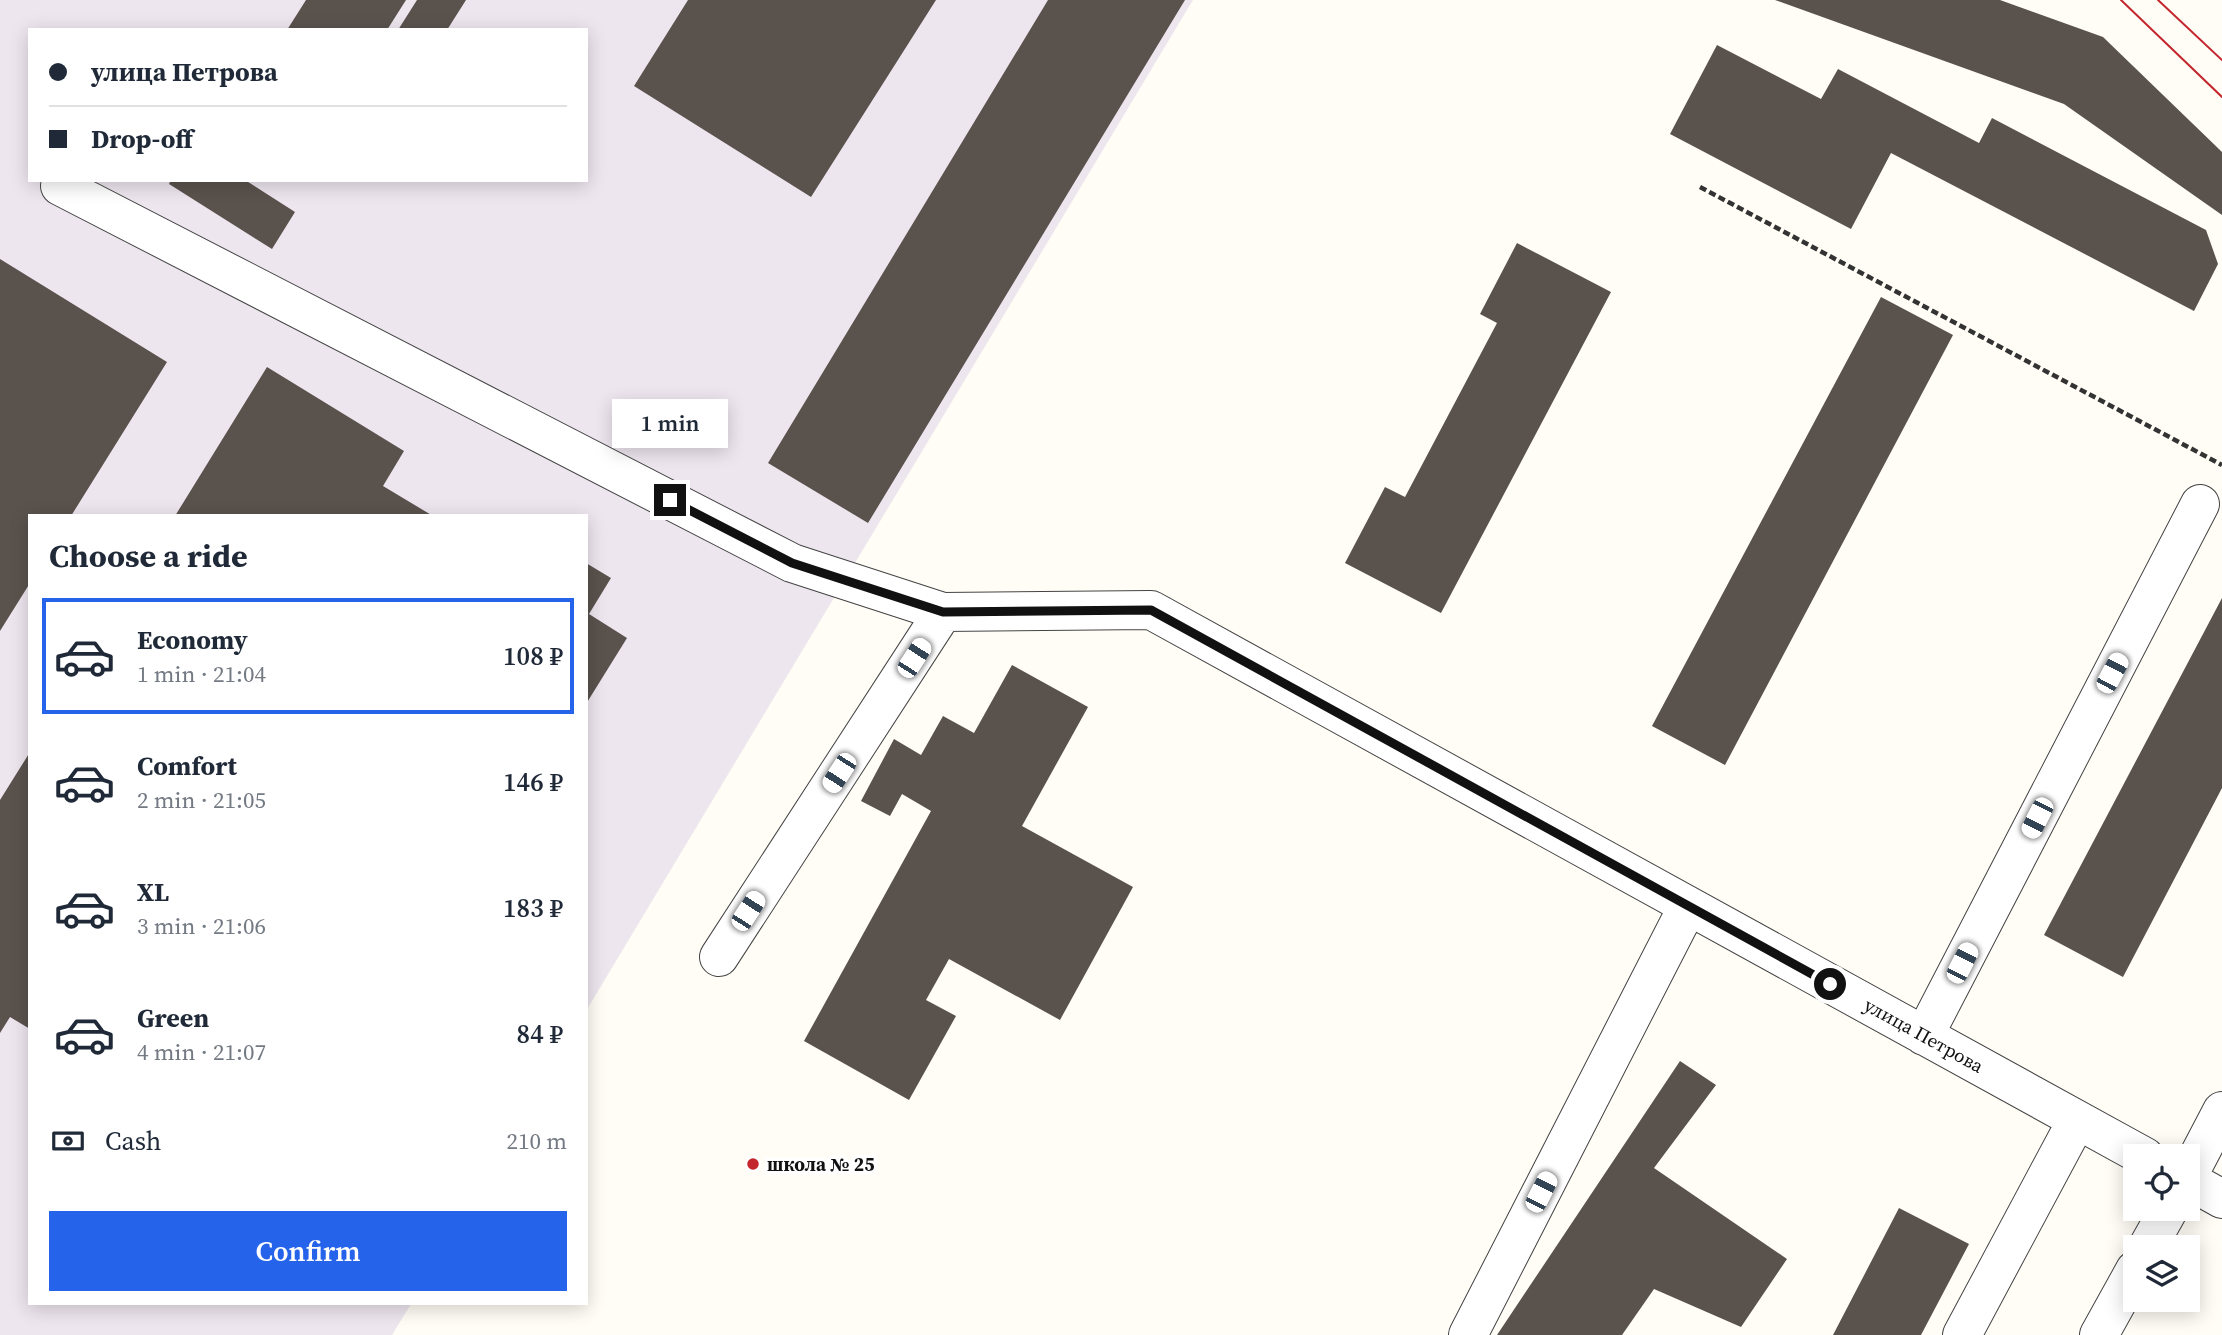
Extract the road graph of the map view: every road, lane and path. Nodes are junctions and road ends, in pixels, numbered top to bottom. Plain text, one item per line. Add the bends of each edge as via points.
1 (60, 186) dead end
2 (1700, 187) dead end
3 (2222, 465) edge
4 (2200, 504) dead end
5 (943, 612) junction
6 (1688, 906) junction
7 (719, 957) dead end
8 (1924, 1036) junction
9 (2222, 1111) edge
10 (2077, 1120) junction
11 (2123, 1145) edge
12 (2200, 1154) edge
13 (2200, 1185) edge
14 (2222, 1199) edge
15 (2123, 1292) edge
16 (1468, 1335) edge
17 (1962, 1335) edge
18 (2099, 1335) edge

1 - 5 street via 792,563
2 - 3 path
4 - 8 street
5 - 6 street, улица Петрова via 1151,610
5 - 7 street
6 - 8 street, улица Петрова
6 - 16 street
8 - 10 street, улица Петрова
9 - 12 street
10 - 11 street, улица Петрова
10 - 17 street
13 - 14 street
15 - 18 street

